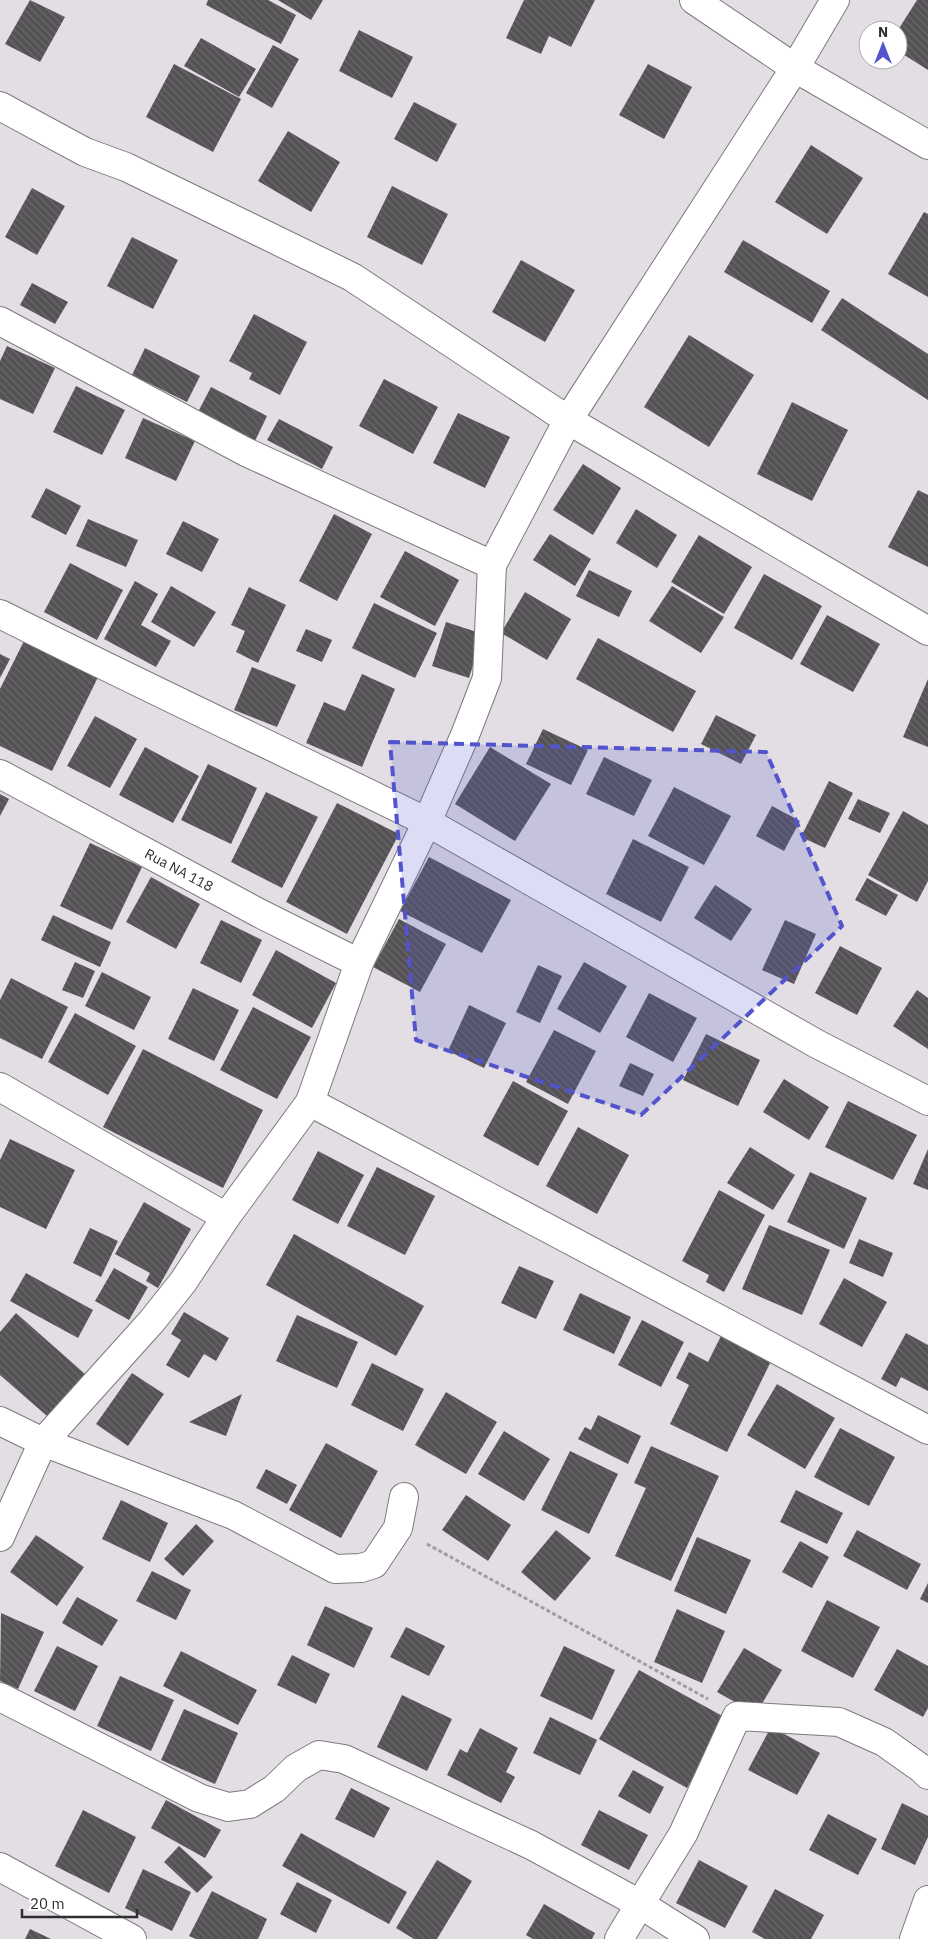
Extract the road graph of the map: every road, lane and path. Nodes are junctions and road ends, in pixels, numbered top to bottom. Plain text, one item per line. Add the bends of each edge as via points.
1 (694, 0) edge
2 (835, 0) edge
3 (795, 68) junction
4 (0, 106) edge
5 (928, 145) edge
6 (0, 322) edge
7 (568, 420) junction
8 (492, 564) junction
9 (0, 614) edge
10 (928, 631) edge
11 (0, 774) edge
12 (427, 822) junction
13 (359, 963) junction
14 (0, 1087) edge
15 (928, 1101) edge
16 (310, 1102) junction
17 (226, 1217) junction
18 (0, 1421) edge
19 (928, 1430) edge
20 (43, 1442) junction
21 (404, 1497) dead end
22 (398, 1528) junction
23 (0, 1537) edge
24 (0, 1697) edge
25 (737, 1716) junction
26 (928, 1775) edge
27 (0, 1867) edge
28 (928, 1900) edge
29 (640, 1904) junction
30 (132, 1939) edge
31 (620, 1939) edge
32 (695, 1939) edge
33 (914, 1939) edge

1 - 3 street
2 - 3 street
3 - 5 street
3 - 7 street
4 - 7 street via 85,152 126,167 352,277
6 - 8 street via 246,452
7 - 8 street
7 - 10 street
8 - 12 street via 486,678
9 - 12 street
11 - 13 street, Rua NA 118
12 - 13 street
12 - 15 street via 817,1044
13 - 16 street
14 - 17 street
16 - 17 street
16 - 19 street
17 - 20 street via 183,1282 152,1321
18 - 20 street
20 - 22 street via 233,1515 335,1569 374,1564
20 - 23 street
21 - 22 street
22 - 25 path
24 - 29 street via 199,1798 228,1807 250,1804 274,1789 296,1768 319,1755 344,1759 532,1846
25 - 26 street via 839,1722 884,1742
25 - 29 street via 683,1834
27 - 30 street
28 - 33 street
29 - 31 street
29 - 32 street

